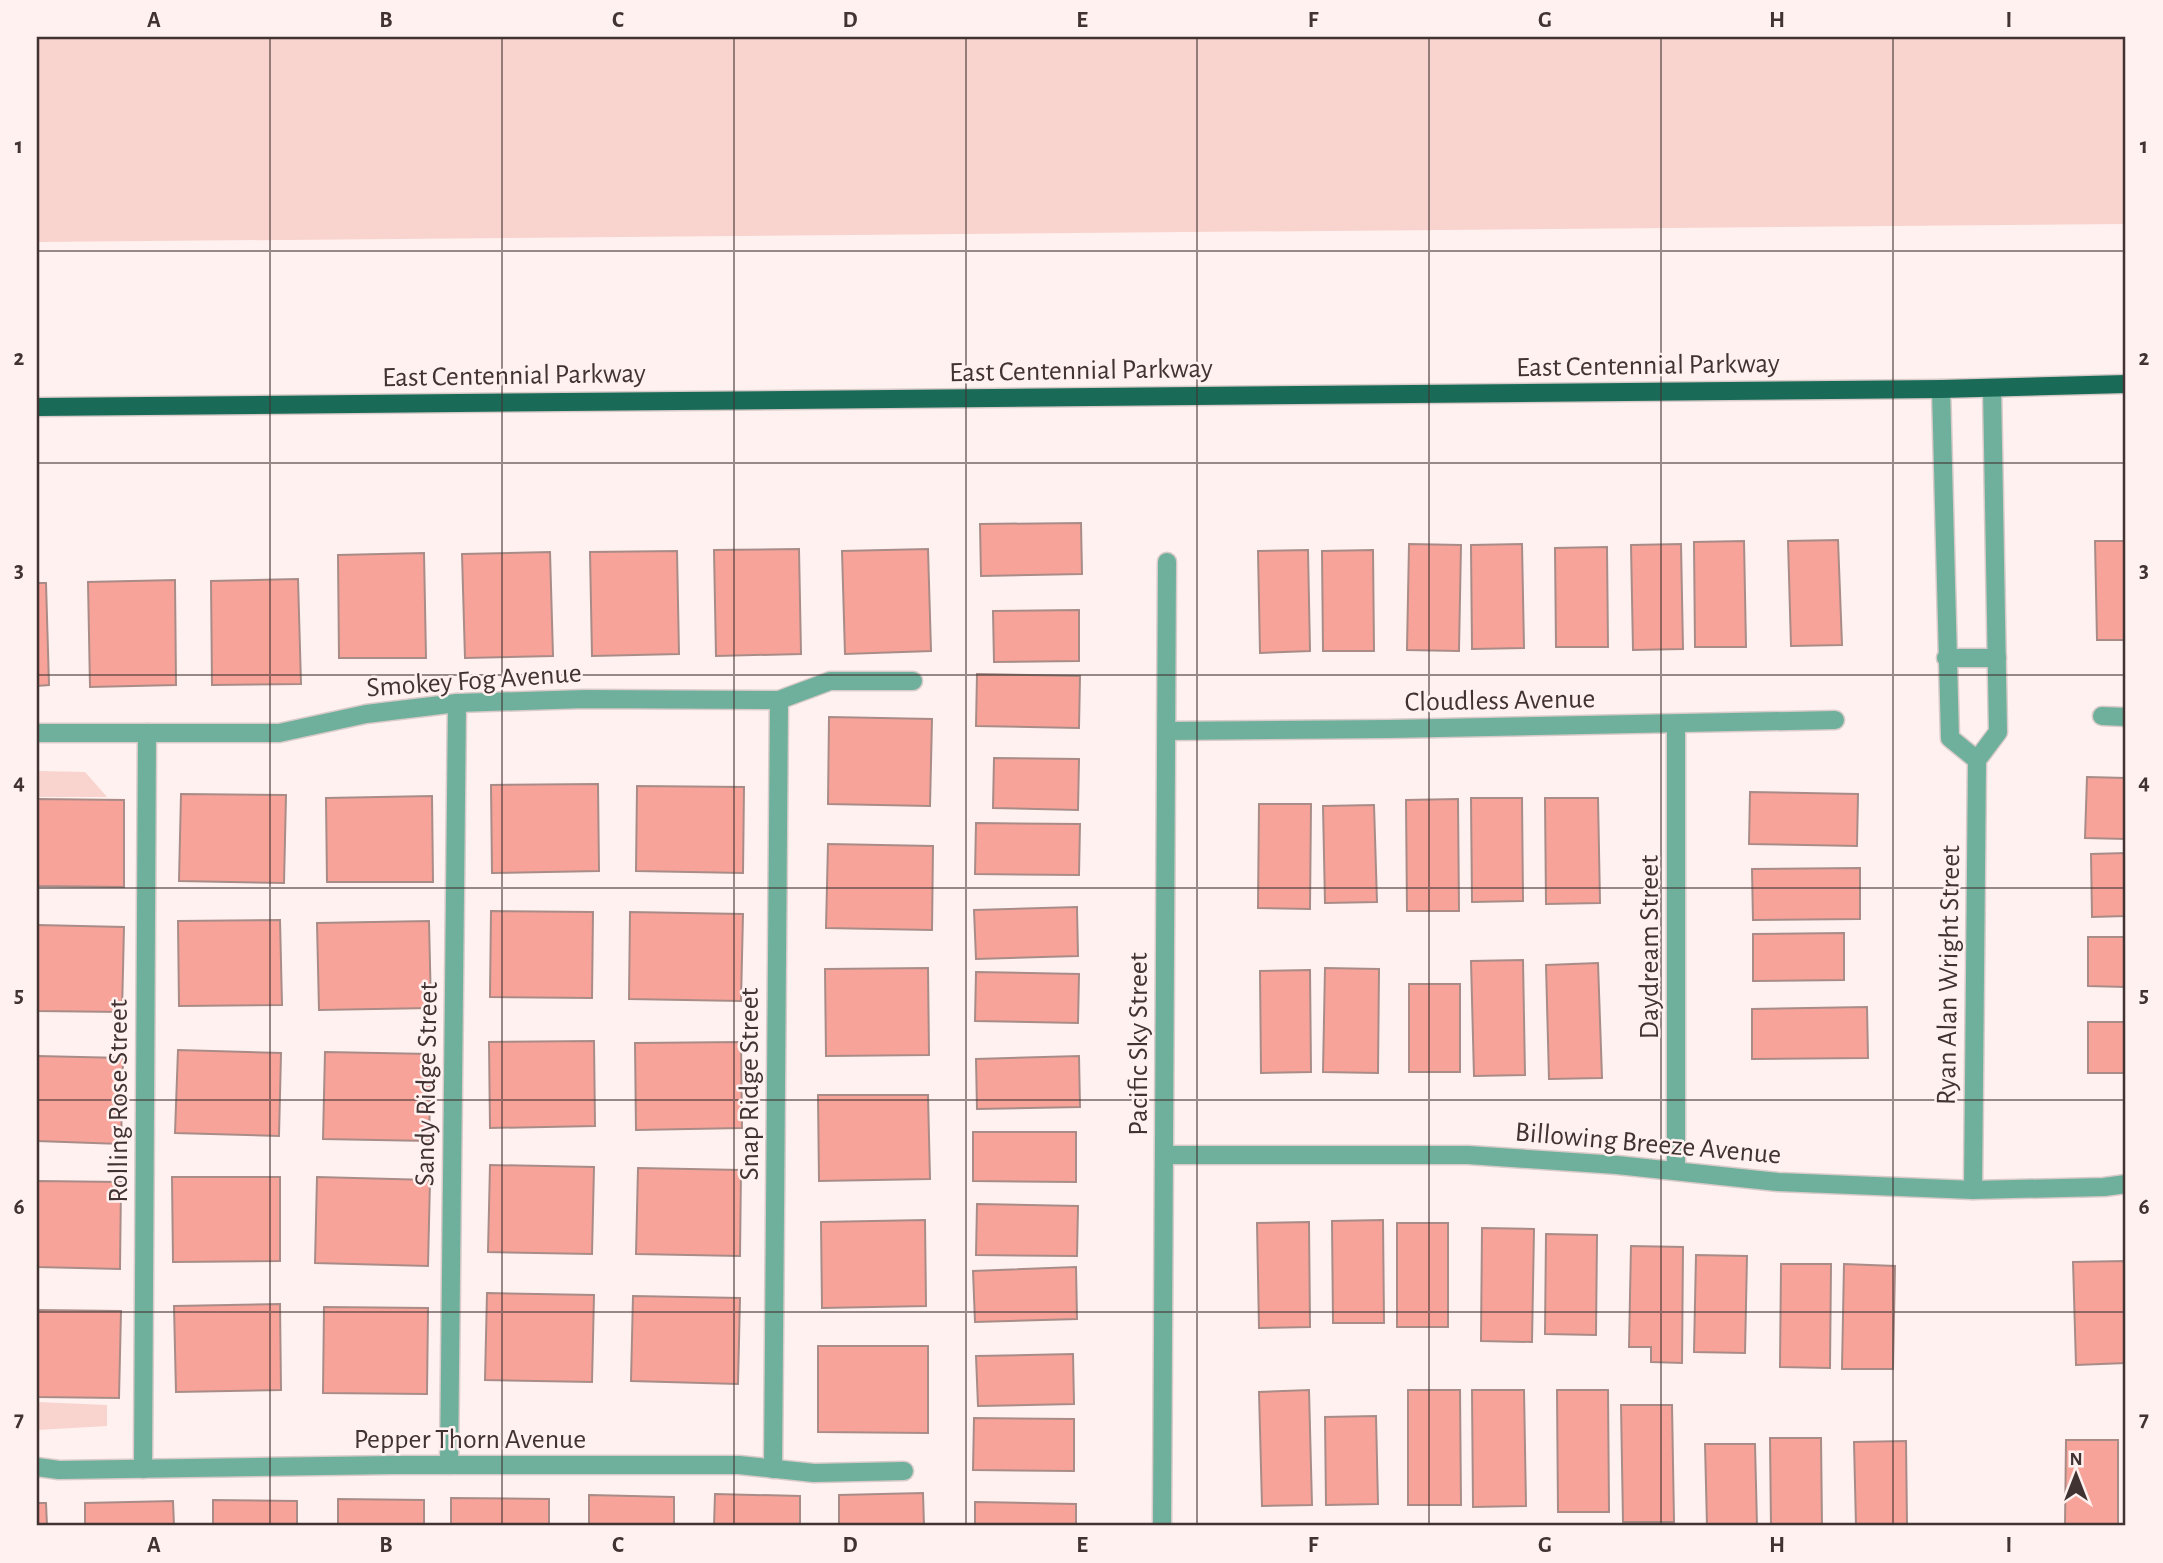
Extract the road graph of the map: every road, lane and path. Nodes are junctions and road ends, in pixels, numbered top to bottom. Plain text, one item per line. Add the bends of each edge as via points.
1 (2126, 384) edge
2 (1992, 388) junction
3 (1941, 389) junction
4 (37, 407) edge
5 (1167, 562) dead end
6 (1946, 658) junction
7 (1997, 658) junction
8 (913, 681) dead end
9 (779, 700) junction
10 (457, 703) junction
11 (2102, 716) dead end
12 (2126, 717) edge
13 (1835, 720) dead end
14 (1676, 724) junction
15 (1167, 731) junction
16 (37, 733) edge
17 (147, 733) junction
18 (1977, 760) junction
19 (1165, 1155) junction
20 (1676, 1171) junction
21 (2126, 1184) edge
22 (1973, 1190) junction
23 (449, 1465) junction
24 (37, 1467) edge
25 (143, 1469) junction
26 (773, 1469) junction
27 (904, 1471) dead end
28 (1162, 1526) edge

1 - 2 main road, East Centennial Parkway
2 - 3 main road, East Centennial Parkway
2 - 7 street
3 - 4 main road, East Centennial Parkway
3 - 6 street
5 - 15 street, Pacific Sky Street
6 - 7 street
6 - 18 street via 1950,738
7 - 18 street via 1998,732
8 - 9 street, Smokey Fog Avenue via 830,681
9 - 10 street, Smokey Fog Avenue
9 - 26 street, Snap Ridge Street
10 - 17 street, Smokey Fog Avenue via 366,714 279,733
10 - 23 street, Sandy Ridge Street
11 - 12 street
13 - 14 street, Cloudless Avenue
14 - 15 street, Cloudless Avenue
14 - 20 street, Daydream Street
15 - 19 street, Pacific Sky Street
16 - 17 street, Smokey Fog Avenue
17 - 25 street, Rolling Rose Street
18 - 22 street, Ryan Alan Wright Street
19 - 20 street, Billowing Breeze Avenue via 1468,1155
19 - 28 street, Pacific Sky Street
20 - 22 street, Billowing Breeze Avenue via 1778,1182
21 - 22 street, Billowing Breeze Avenue
23 - 25 street, Pepper Thorn Avenue
23 - 26 street, Pepper Thorn Avenue via 740,1465
24 - 25 street, Pepper Thorn Avenue
26 - 27 street, Pepper Thorn Avenue

